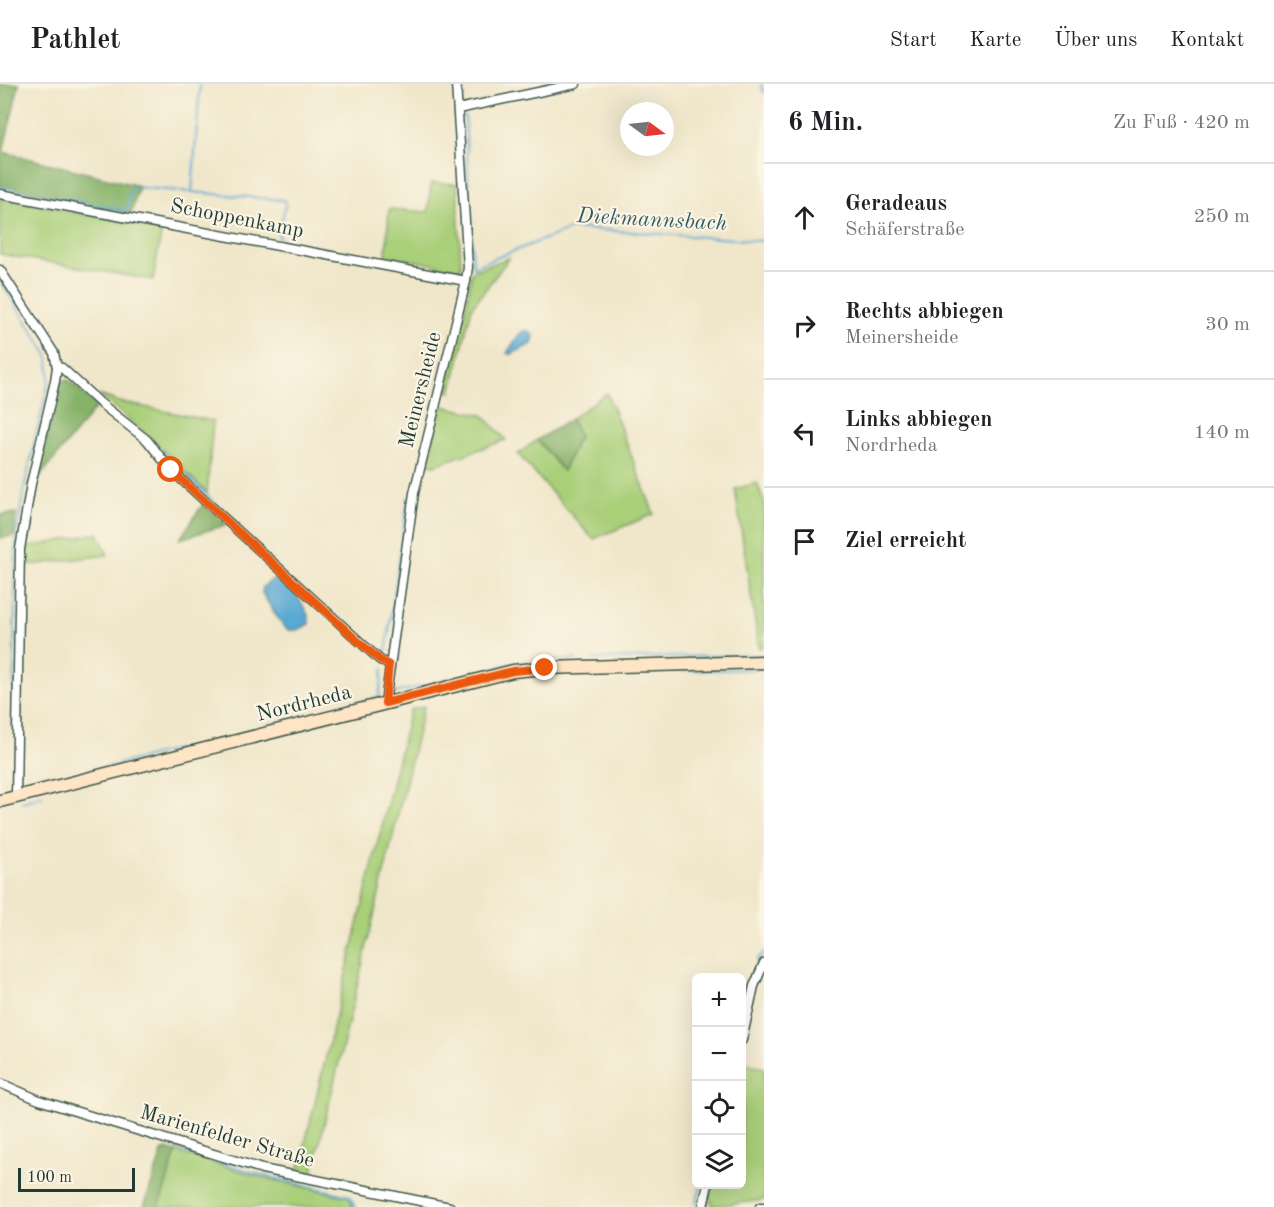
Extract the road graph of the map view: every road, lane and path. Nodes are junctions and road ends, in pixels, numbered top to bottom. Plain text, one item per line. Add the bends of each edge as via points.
1 (456, 84) edge
2 (576, 84) edge
3 (458, 109) junction
4 (0, 194) edge
5 (0, 270) edge
6 (466, 281) junction
7 (57, 368) junction
8 (764, 662) edge
9 (389, 665) junction
10 (385, 703) junction
11 (16, 797) junction
12 (0, 801) edge
13 (764, 963) edge
14 (744, 1027) edge
15 (0, 1083) edge
16 (707, 1189) edge
17 (450, 1207) edge
18 (703, 1207) edge

1 - 3 street, Meinersheide
2 - 3 street
3 - 6 street, Meinersheide
4 - 6 street, Schoppenkamp
5 - 7 street via 54,353
6 - 9 street, Meinersheide via 414,493
7 - 9 street via 62,368 147,440 178,477
7 - 11 street via 21,549
8 - 10 main road, Nordrheda via 529,669
9 - 10 street, Meinersheide
10 - 11 main road, Nordrheda
11 - 12 main road, Nordrheda
13 - 14 street
15 - 17 street, Marienfelder Straße via 39,1100 262,1169
16 - 18 street

